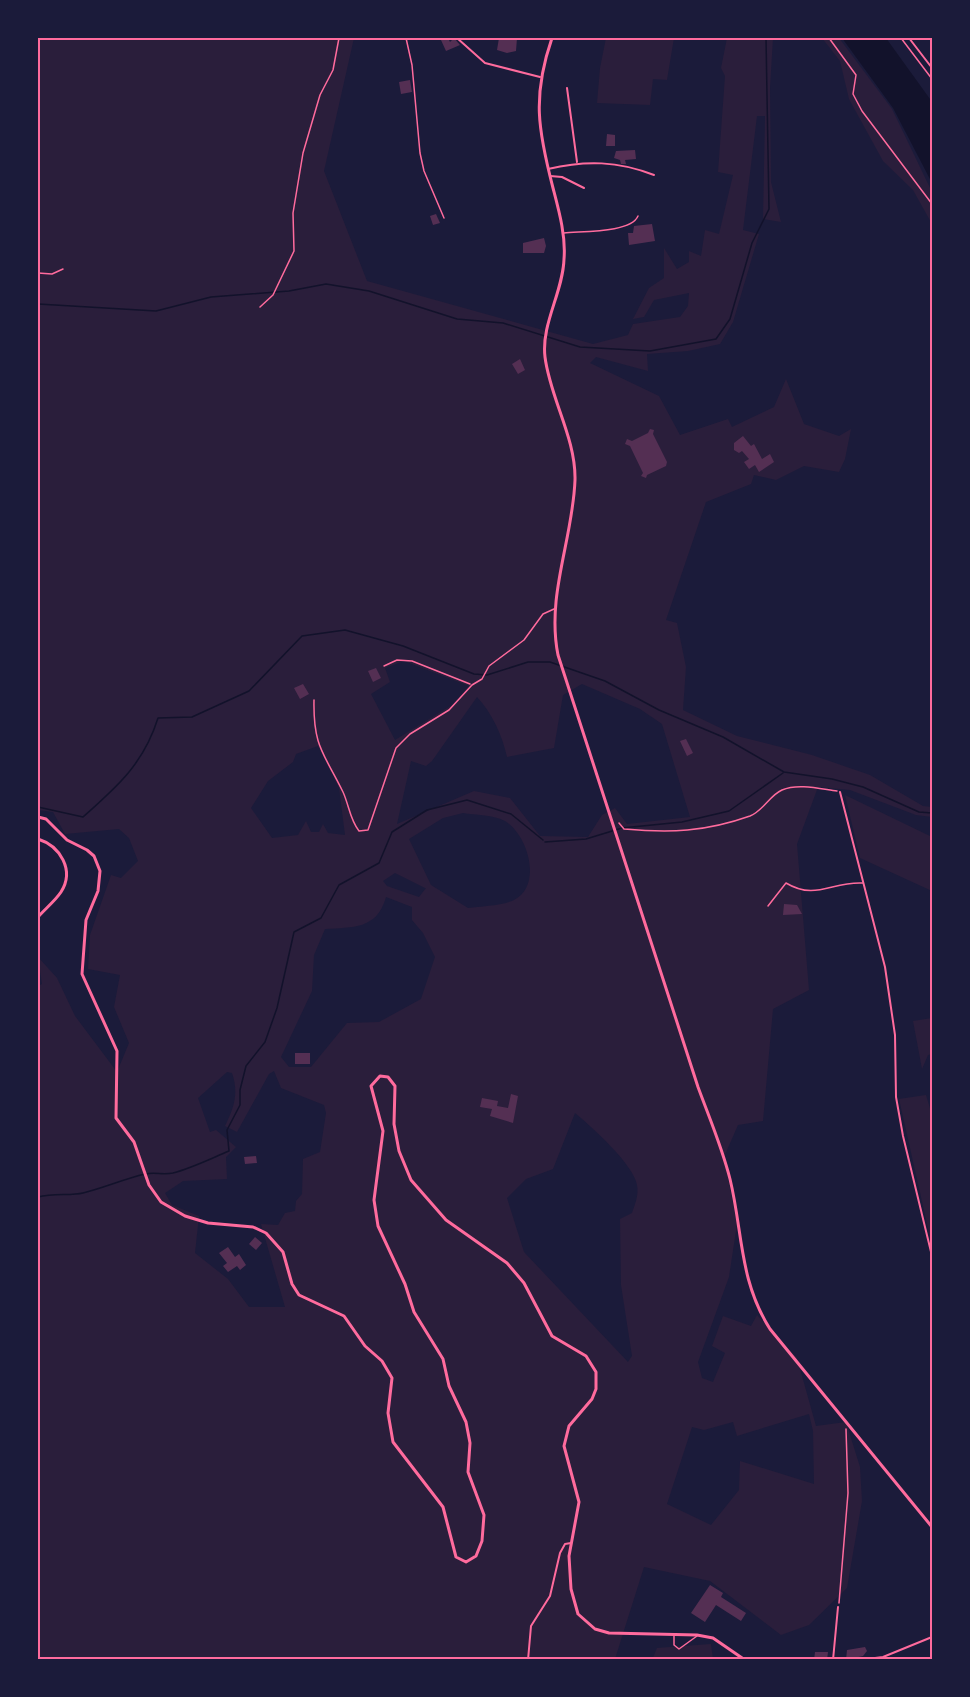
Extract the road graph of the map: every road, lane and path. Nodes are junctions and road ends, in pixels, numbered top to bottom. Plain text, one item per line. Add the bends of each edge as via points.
1 (339, 38) edge
2 (406, 38) edge
3 (457, 38) edge
4 (552, 38) edge
5 (829, 38) edge
6 (901, 38) edge
7 (909, 38) edge
8 (933, 68) edge
9 (540, 77) junction
10 (933, 79) edge
11 (567, 88) dead end
12 (577, 162) junction
13 (548, 169) junction
14 (654, 175) dead end
15 (550, 176) junction
16 (584, 188) dead end
17 (933, 204) edge
18 (638, 216) dead end
19 (444, 218) dead end
20 (563, 233) junction
21 (63, 269) dead end
22 (38, 273) edge
23 (260, 308) dead end
24 (554, 609) junction
25 (384, 666) dead end
26 (472, 685) junction
27 (314, 700) dead end
28 (840, 792) joint
29 (38, 817) edge
30 (619, 823) dead end
31 (38, 839) edge
32 (864, 883) junction
33 (768, 906) dead end
34 (38, 917) edge
35 (38, 1074) edge
36 (38, 1104) edge
37 (38, 1131) edge
38 (38, 1144) edge
39 (933, 1256) edge
40 (846, 1422) junction
41 (933, 1527) edge
42 (571, 1544) junction
43 (838, 1607) joint
44 (674, 1635) junction
45 (698, 1635) junction
46 (933, 1637) edge
47 (528, 1659) edge
48 (745, 1659) edge
49 (833, 1659) edge
50 (859, 1659) edge

1 - 23 path via 333,69 320,95 303,153 293,213 294,251 276,291
2 - 19 lane via 420,153
3 - 9 street via 485,63
4 - 9 street
5 - 17 path via 856,75 853,93 862,111
6 - 10 path
7 - 8 street
9 - 13 street via 539,124
11 - 12 street
12 - 13 street
12 - 14 street via 609,162
13 - 15 street
15 - 16 street via 570,179
15 - 20 street
18 - 20 lane via 627,227
20 - 24 street via 564,262 545,357 575,477
21 - 22 path via 52,274
24 - 26 lane via 543,614 524,640 495,661 482,679
24 - 40 street via 554,635 563,672 724,1157 752,1297 770,1329
25 - 26 lane via 397,660 412,661
26 - 27 lane via 449,710 410,734 396,748 372,826 364,832 354,824 344,794 321,754 314,732
28 - 30 path via 810,787 782,790 754,814 704,830 664,833 624,829
28 - 32 street
29 - 42 street via 94,856 100,871 98,891 86,921 82,974 117,1051 116,1118 134,1142 149,1185 161,1202 199,1221 253,1227 272,1237 283,1252 299,1295 344,1316 389,1370 392,1387 388,1413 393,1442 443,1507 456,1557 461,1561 472,1560 482,1540 483,1515 468,1472 467,1428 449,1386 443,1359 414,1312 378,1226 374,1200 383,1131 371,1086 380,1076 388,1077 395,1086 394,1124 399,1151 411,1179 437,1213 518,1274 552,1336 593,1364 596,1389 568,1426 564,1439 579,1502
31 - 34 street via 63,858 67,874 61,892
32 - 33 lane via 843,884 818,892 786,883
32 - 39 street via 894,1023 896,1097 903,1137
35 - 36 street
37 - 38 street
40 - 41 street
40 - 43 path via 848,1493
42 - 44 street via 571,1589 583,1620 609,1634
42 - 47 street via 563,1546 550,1596 531,1626
43 - 49 street
44 - 45 street
44 - 45 lane via 675,1647 682,1649
45 - 48 street via 721,1641
46 - 50 street via 883,1657

